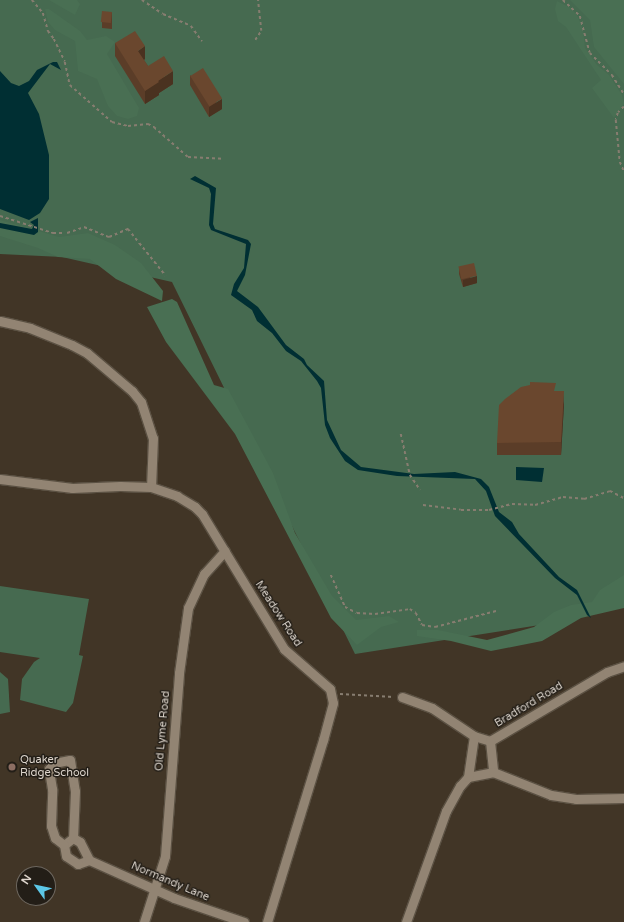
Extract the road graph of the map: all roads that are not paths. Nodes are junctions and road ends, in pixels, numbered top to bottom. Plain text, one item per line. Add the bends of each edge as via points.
1 (0, 321) edge
2 (0, 479) edge
3 (151, 487) junction
4 (224, 551) junction
5 (624, 666) edge
6 (402, 697) road end
7 (474, 736) junction
8 (490, 741) junction
9 (493, 772) junction
10 (468, 778) junction
11 (624, 798) edge
12 (73, 838) junction
13 (64, 845) junction
14 (89, 860) junction
15 (155, 890) junction
16 (144, 922) edge
17 (244, 922) edge
18 (267, 922) edge
19 (406, 922) edge

1 - 3 street via 30,328 77,348 113,373 132,391 141,402 153,438
2 - 3 street, Meadow Road via 72,488
3 - 4 street, Meadow Road via 177,496 195,507
4 - 15 street, Old Lyme Road via 204,574 188,608 179,673 165,856
4 - 18 street, Meadow Road via 284,649 325,683 333,703
5 - 8 street, Bradford Road via 607,672
6 - 7 street, Bradford Road via 432,708
7 - 8 street, Bradford Road
7 - 10 street
8 - 9 street
9 - 10 street
9 - 11 street via 551,795 576,799
10 - 19 street via 460,786 446,811
12 - 13 street
12 - 13 street, Normandy Lane via 75,791 70,760 54,763 49,769 51,826 55,838
12 - 14 street via 80,842
13 - 14 street, Normandy Lane via 66,856 73,862
14 - 15 street, Normandy Lane
15 - 16 street, Old Lyme Road
15 - 17 street, Normandy Lane

